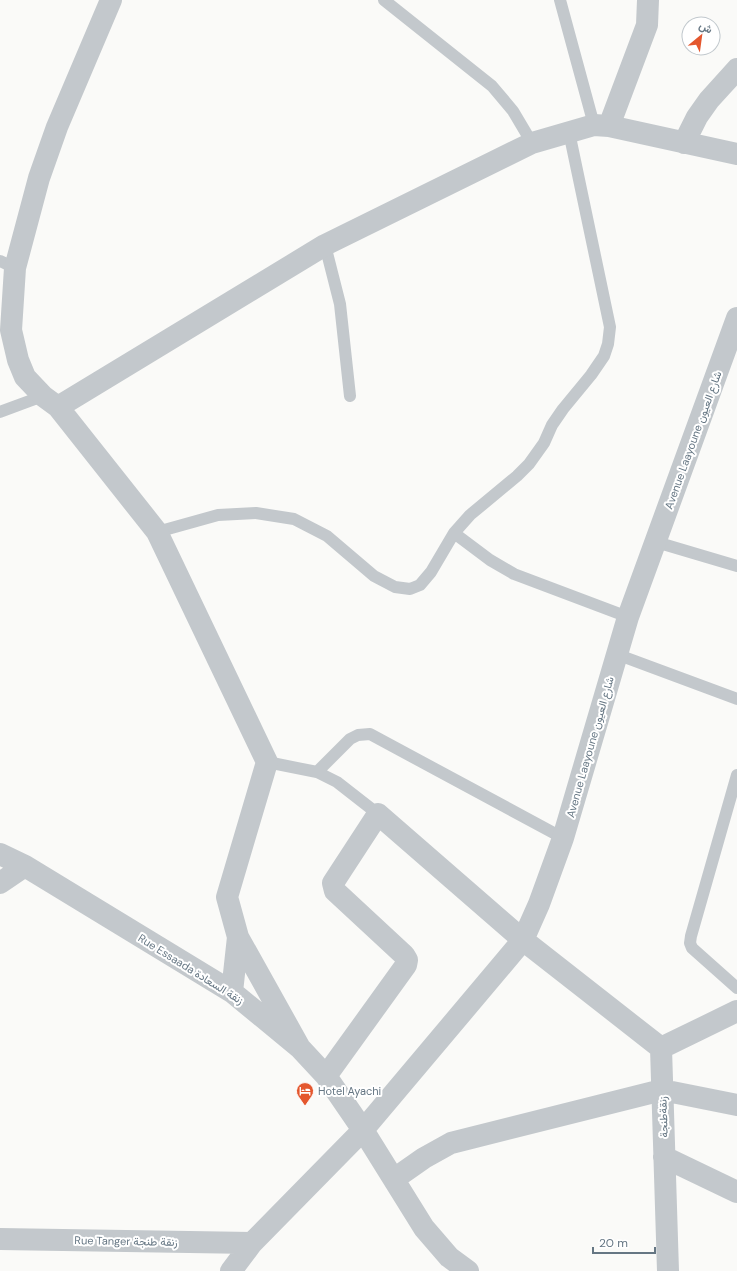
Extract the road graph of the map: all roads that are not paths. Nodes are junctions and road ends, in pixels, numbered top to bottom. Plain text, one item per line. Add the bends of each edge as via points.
1 (111, 0) edge
2 (384, 0) edge
3 (560, 0) edge
4 (648, 0) edge
5 (737, 69) edge
6 (602, 126) junction
7 (569, 132) junction
8 (532, 143) junction
9 (684, 143) junction
10 (737, 154) edge
11 (325, 245) junction
12 (7, 265) edge
13 (737, 318) edge
14 (350, 396) dead end
15 (50, 402) junction
16 (0, 412) edge
17 (157, 532) junction
18 (454, 533) junction
19 (656, 542) junction
20 (737, 566) edge
21 (628, 617) junction
22 (616, 654) junction
23 (737, 699) edge
24 (267, 762) junction
25 (317, 772) junction
26 (737, 776) edge
27 (378, 814) junction
28 (563, 838) junction
29 (0, 854) edge
30 (25, 866) junction
31 (0, 883) edge
32 (238, 937) junction
33 (522, 940) junction
34 (737, 988) edge
35 (232, 992) junction
36 (737, 1011) edge
37 (300, 1048) junction
38 (661, 1048) junction
39 (326, 1076) junction
40 (662, 1090) junction
41 (737, 1105) edge
42 (364, 1130) junction
43 (664, 1158) junction
44 (394, 1179) junction
45 (737, 1192) edge
46 (0, 1239) edge
47 (252, 1244) junction
48 (231, 1271) edge
49 (468, 1271) edge
50 (668, 1271) edge

1 - 12 street via 58,127
2 - 8 lane via 492,86 513,111
3 - 6 lane
4 - 6 street via 647,25
5 - 9 street via 709,100
6 - 7 street
6 - 9 street
7 - 8 street
7 - 18 lane via 610,327 608,344 604,356 563,409 529,464 470,515
8 - 11 street
9 - 10 street
11 - 14 lane via 340,304
11 - 15 street
12 - 15 street via 11,330 18,360 25,376
13 - 19 street, Avenue Laayoune شارع العيون
15 - 16 lane
15 - 17 street
17 - 18 lane via 218,515 256,513 294,519 328,536 374,576 395,587 410,589 420,586
17 - 24 street
18 - 21 lane via 514,574
19 - 20 lane
19 - 21 street, Avenue Laayoune شارع العيون
21 - 22 street, Avenue Laayoune شارع العيون
22 - 23 lane
22 - 28 street, Avenue Laayoune شارع العيون
24 - 25 lane
24 - 32 street via 227,897
25 - 27 lane via 337,782
25 - 28 lane via 350,739 370,734
26 - 34 lane via 690,943 696,952
27 - 33 street
27 - 39 street via 333,883 335,891 407,960 406,965
28 - 33 street, Avenue Laayoune شارع العيون via 539,904
29 - 30 street, Rue Essaada زنقة السعادة
30 - 31 street
30 - 35 street, Rue Essaada زنقة السعادة
32 - 35 street
32 - 37 street
33 - 38 street
33 - 42 street, Avenue Laayoune شارع العيون
35 - 37 street, Rue Essaada زنقة السعادة
36 - 38 street
37 - 39 street, Rue Essaada زنقة السعادة
38 - 40 street, زنقةطنجة
39 - 42 street, Rue Essaada زنقة السعادة
40 - 41 street
40 - 43 street, زنقةطنجة
40 - 44 street via 451,1143
42 - 44 street, Rue Essaada زنقة السعادة
42 - 47 street, Avenue Laayoune شارع العيون
43 - 45 street
43 - 50 street, زنقةطنجة
44 - 49 street, Rue Essaada زنقة السعادة via 424,1228 449,1257
46 - 47 street, Rue Tanger زنقة طنجة
47 - 48 street, Avenue Laayoune شارع العيون

